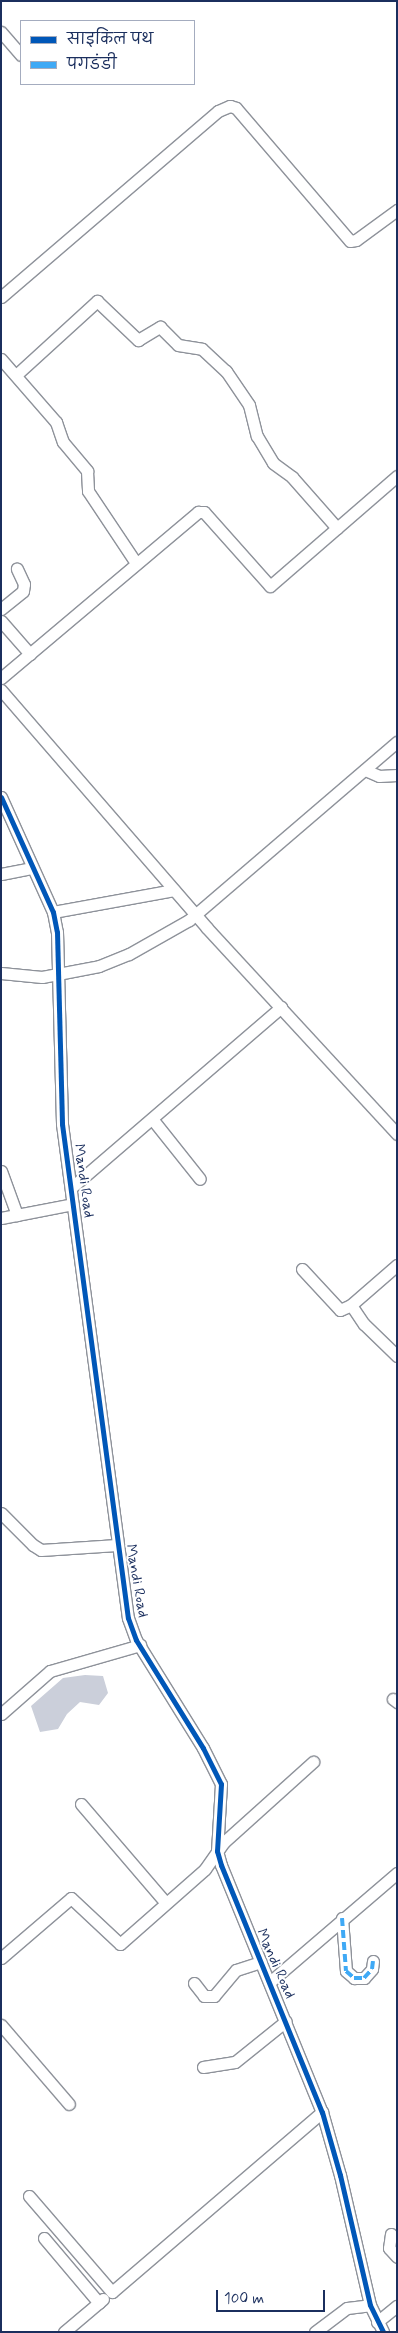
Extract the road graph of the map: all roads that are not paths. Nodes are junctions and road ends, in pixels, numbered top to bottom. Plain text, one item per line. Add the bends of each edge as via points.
1 (1, 32) edge
2 (20, 53) edge
3 (397, 210) edge
4 (1, 297) edge
5 (1, 359) edge
6 (16, 375) junction
7 (397, 476) edge
8 (336, 528) junction
9 (136, 563) junction
10 (17, 569) dead end
11 (1, 609) edge
12 (1, 621) edge
13 (30, 654) junction
14 (1, 678) edge
15 (1, 690) edge
16 (397, 742) edge
17 (366, 770) junction
18 (397, 775) edge
19 (1, 797) edge
20 (32, 868) junction
21 (1, 874) edge
22 (174, 890) junction
23 (53, 912) junction
24 (196, 915) junction
25 (1, 973) edge
26 (60, 974) junction
27 (280, 1007) junction
28 (153, 1120) junction
29 (397, 1134) edge
30 (1, 1171) edge
31 (200, 1179) dead end
32 (72, 1188) junction
33 (73, 1204) junction
34 (17, 1215) junction
35 (1, 1218) edge
36 (397, 1265) edge
37 (302, 1269) dead end
38 (351, 1305) junction
39 (397, 1356) edge
40 (1, 1513) edge
41 (117, 1545) junction
42 (140, 1645) junction
43 (1, 1714) edge
44 (313, 1762) dead end
45 (80, 1804) dead end
46 (217, 1851) junction
47 (397, 1873) edge
48 (165, 1902) junction
49 (342, 1918) junction
50 (1, 1958) edge
51 (373, 1960) dead end
52 (261, 1962) junction
53 (271, 1981) junction
54 (194, 1983) dead end
55 (286, 2021) junction
56 (1, 2026) edge
57 (203, 2067) dead end
58 (69, 2104) dead end
59 (322, 2112) junction
60 (29, 2196) dead end
61 (391, 2234) dead end
62 (44, 2238) dead end
63 (397, 2257) edge
64 (112, 2292) junction
65 (99, 2303) junction
66 (370, 2305) junction
67 (397, 2306) edge
68 (380, 2327) edge
69 (64, 2332) edge
70 (315, 2332) edge

1 - 2 street
3 - 4 street via 350,241 236,108 230,106 210,118
5 - 6 street
6 - 8 street via 96,301 138,340 160,327 178,345 202,349 226,371 249,405 257,436 272,464 292,477
6 - 9 street via 56,422 63,442 85,468 88,491
7 - 8 street
8 - 9 street via 270,586 202,511
9 - 13 street
10 - 11 street via 24,584 23,591
12 - 13 street
13 - 14 street
15 - 22 street
16 - 17 street
17 - 18 street via 378,776
17 - 24 street
19 - 20 street, Mandi Road
20 - 21 street
20 - 23 street, Mandi Road
22 - 23 street
22 - 24 street
23 - 26 street, Mandi Road
24 - 26 street via 124,957
24 - 27 street
25 - 26 street via 30,978
26 - 32 street, Mandi Road via 62,1124
27 - 28 street
27 - 29 street
28 - 31 street
28 - 32 street
30 - 34 street
32 - 33 street, Mandi Road
33 - 34 street
33 - 41 street, Mandi Road
34 - 35 street
36 - 38 street
37 - 38 street via 340,1310
38 - 39 street via 364,1324
40 - 41 street via 41,1550
41 - 42 street, Mandi Road via 128,1618
42 - 43 street via 50,1671
42 - 46 street, Mandi Road via 220,1784
44 - 46 street
45 - 48 street
46 - 48 street via 205,1869
46 - 52 street, Mandi Road via 230,1891
47 - 49 street
48 - 50 street via 118,1944 77,1900 70,1898
49 - 51 street via 343,1961 349,1976 364,1978 372,1969
49 - 53 street
52 - 53 street, Mandi Road
52 - 54 street via 236,1970 214,1996 206,1997
53 - 55 street, Mandi Road
55 - 57 street via 235,2062
55 - 59 street, Mandi Road
56 - 58 street
59 - 64 street
59 - 66 street, Mandi Road
60 - 64 street
61 - 63 street via 389,2248
62 - 65 street
64 - 65 street
65 - 69 street
66 - 68 street, Mandi Road
66 - 70 street via 347,2308
67 - 68 street

